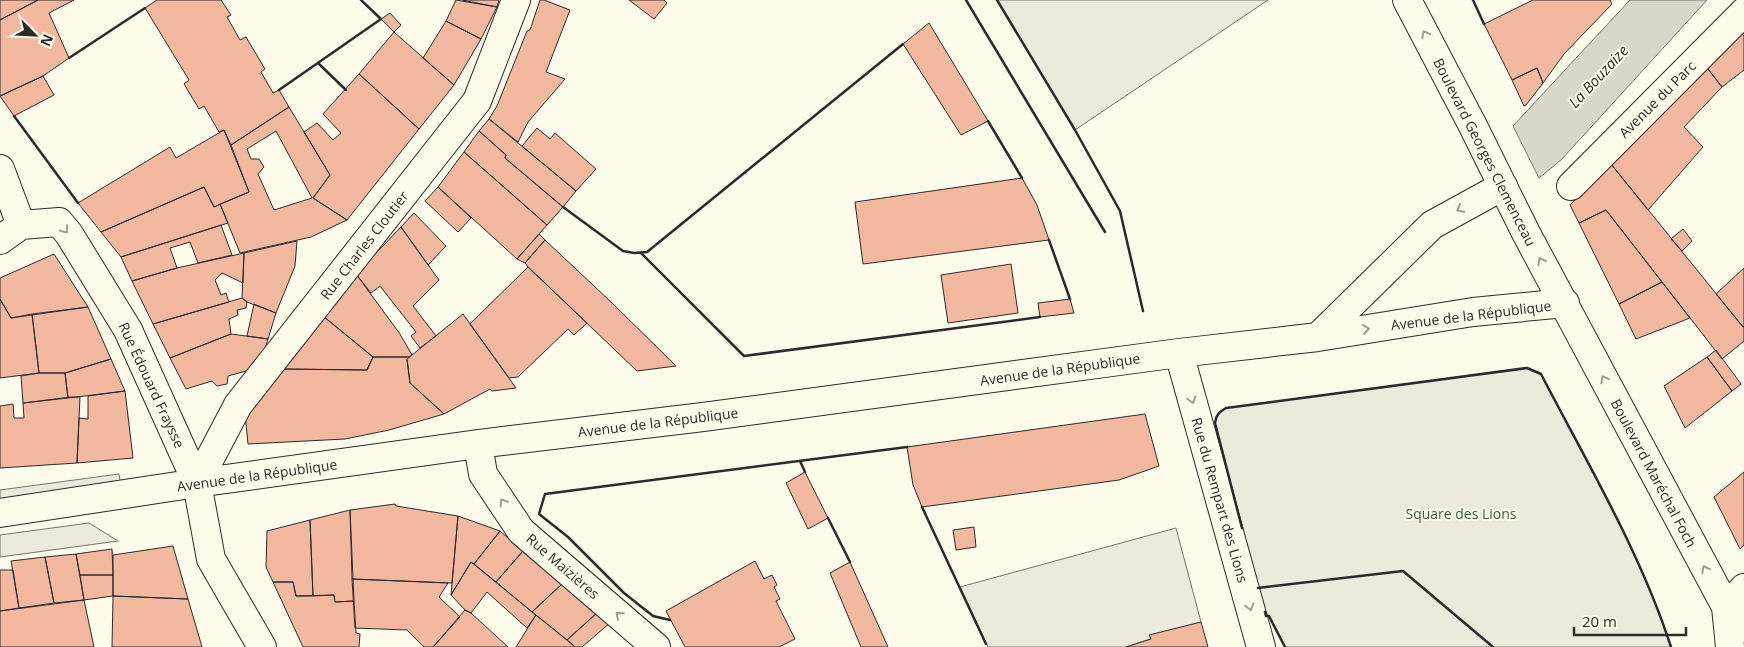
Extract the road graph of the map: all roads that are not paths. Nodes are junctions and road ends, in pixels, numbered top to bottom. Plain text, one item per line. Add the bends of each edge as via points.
1 (516, 0) edge
2 (1407, 0) edge
3 (1744, 12) edge
4 (0, 169) edge
5 (1503, 186) junction
6 (1570, 186) dead end
7 (10, 232) edge
8 (1564, 303) junction
9 (1318, 337) junction
10 (1179, 353) junction
11 (478, 444) junction
12 (198, 482) junction
13 (0, 513) edge
14 (1735, 597) edge
15 (1744, 628) edge
16 (262, 647) edge
17 (656, 647) edge
18 (1261, 647) edge
19 (1730, 647) edge

1 - 12 street, Rue Charles Cloutier via 477,101 238,405
5 -> 2 street, Boulevard Georges Clemenceau
3 - 6 street, Avenue du Parc
4 - 7 street
8 -> 5 street, Boulevard Georges Clemenceau
5 -> 9 street via 1432,224
7 -> 12 street, Rue Édouard Fraysse via 59,222 69,234 128,330
9 -> 8 street, Avenue de la République via 1473,312
14 -> 8 street, Boulevard Maréchal Foch
9 - 10 street, Avenue de la République
10 - 11 street, Avenue de la République
10 -> 18 street, Rue du Rempart des Lions
11 - 12 street, Avenue de la République
17 -> 11 street, Rue Maizières via 521,531 483,474
12 - 13 street, Avenue de la République
12 - 16 street via 211,559
14 - 15 street
14 - 19 street, Boulevard Maréchal Foch

